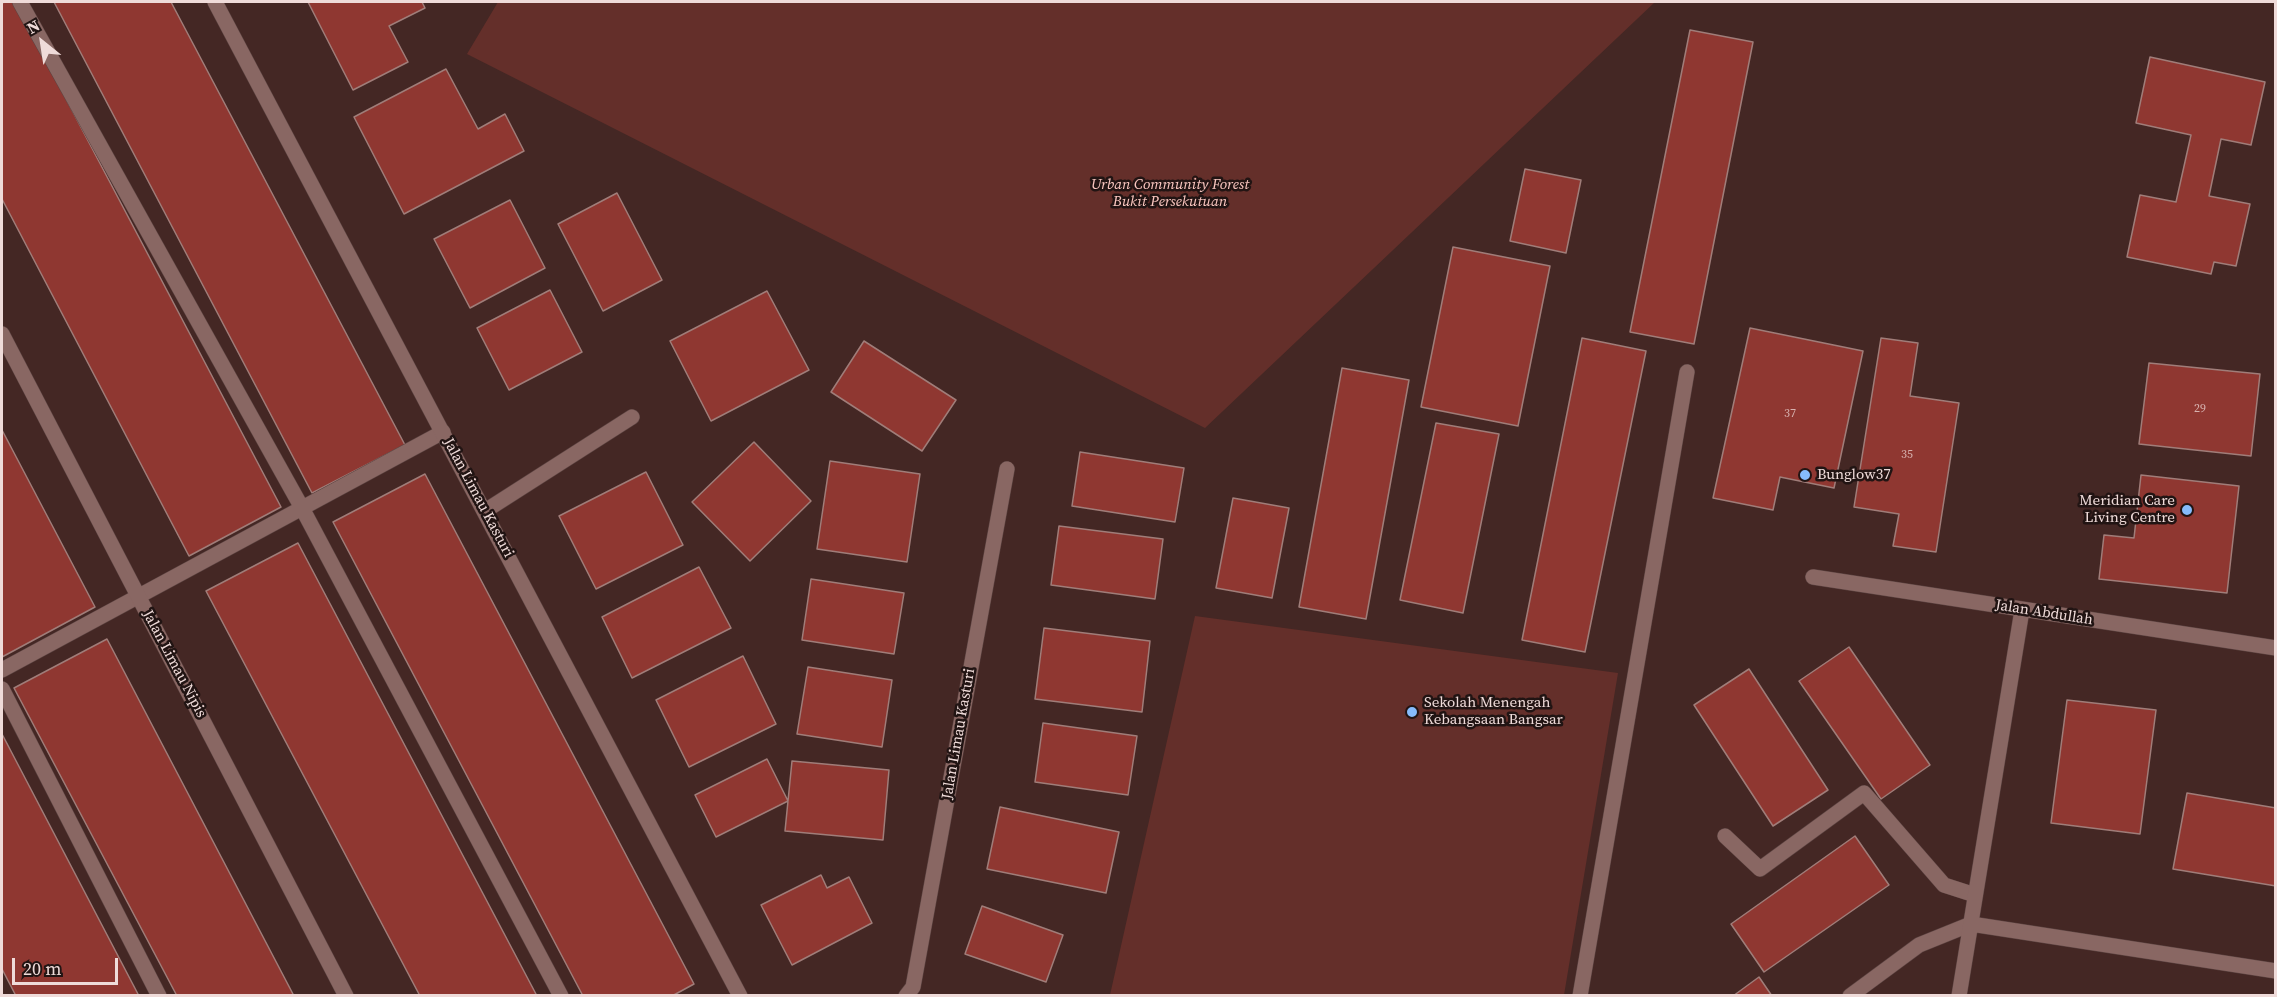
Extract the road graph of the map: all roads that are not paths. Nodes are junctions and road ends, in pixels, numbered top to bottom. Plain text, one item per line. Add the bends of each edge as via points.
1 (20, 2) edge
2 (215, 2) edge
3 (2, 334) edge
4 (1686, 372) dead end
5 (632, 417) dead end
6 (442, 432) junction
7 (1007, 469) dead end
8 (302, 508) junction
9 (484, 511) junction
10 (1813, 577) dead end
11 (138, 597) junction
12 (2022, 610) junction
13 (2276, 648) edge
14 (2, 670) edge
15 (2, 689) edge
16 (1725, 836) dead end
17 (1975, 895) junction
18 (1971, 924) junction
19 (2276, 971) edge
20 (159, 996) edge
21 (346, 996) edge
22 (561, 996) edge
23 (740, 996) edge
24 (906, 996) edge
25 (1580, 996) edge
26 (1851, 996) edge
27 (1959, 996) edge

1 - 8 street
2 - 6 street, Jalan Limau Kasturi
3 - 11 street, Jalan Limau Nipis
4 - 25 street
5 - 9 street
6 - 8 street
6 - 9 street, Jalan Limau Kasturi
7 - 24 street, Jalan Limau Kasturi via 913,987
8 - 11 street
8 - 22 street
9 - 23 street, Jalan Limau Kasturi
10 - 12 street, Jalan Abdullah
11 - 14 street
11 - 21 street, Jalan Limau Nipis
12 - 13 street, Jalan Abdullah
12 - 17 street
15 - 20 street
16 - 17 street via 1760,869 1864,793 1944,885
17 - 18 street
18 - 19 street
18 - 26 street via 1919,945
18 - 27 street

